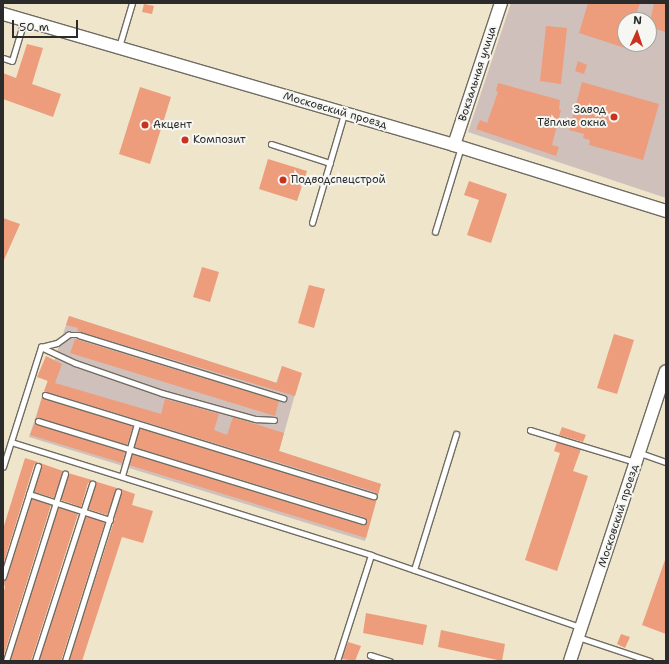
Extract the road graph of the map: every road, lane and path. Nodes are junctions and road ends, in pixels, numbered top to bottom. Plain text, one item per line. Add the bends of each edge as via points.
1 (132, 3) edge
2 (501, 3) edge
3 (3, 14) edge
4 (24, 21) junction
5 (118, 49) junction
6 (3, 58) edge
7 (344, 114) junction
8 (271, 144) dead end
9 (457, 146) junction
10 (330, 163) junction
11 (666, 211) edge
12 (312, 223) dead end
13 (435, 232) dead end
14 (41, 347) junction
15 (665, 379) edge
16 (46, 395) dead end
17 (283, 398) dead end
18 (274, 420) dead end
19 (38, 421) dead end
20 (137, 424) junction
21 (530, 430) dead end
22 (456, 434) dead end
23 (11, 442) junction
24 (128, 450) junction
25 (638, 458) junction
26 (666, 462) edge
27 (38, 466) dead end
28 (3, 467) edge
29 (65, 474) dead end
30 (122, 476) junction
31 (92, 484) dead end
32 (118, 492) dead end
33 (29, 494) junction
34 (374, 496) dead end
35 (56, 502) junction
36 (83, 510) junction
37 (110, 520) junction
38 (363, 521) dead end
39 (372, 555) junction
40 (414, 570) junction
41 (3, 577) edge
42 (580, 632) junction
43 (370, 655) dead end
44 (6, 661) edge
45 (35, 661) edge
46 (66, 661) edge
47 (337, 661) edge
48 (390, 661) edge
49 (570, 661) edge
50 (650, 661) edge

1 - 5 lane
2 - 9 street, Вокзальная улица
3 - 4 street, Московский проезд
4 - 5 street, Московский проезд
4 - 6 lane via 12,61
5 - 7 street, Московский проезд
7 - 9 street, Московский проезд
7 - 10 lane
8 - 10 lane
9 - 11 street, Московский проезд
9 - 13 lane
10 - 12 lane
14 - 17 lane via 57,343 68,335 79,334
14 - 18 lane via 75,363 162,393 256,419
14 - 23 lane
15 - 25 street, Московский проезд
16 - 20 lane
19 - 24 lane
20 - 24 lane
20 - 34 lane
21 - 25 lane
22 - 40 lane
23 - 28 lane
23 - 30 lane
24 - 30 lane
24 - 38 lane
25 - 26 lane
25 - 42 street, Московский проезд
27 - 33 lane
29 - 35 lane
30 - 39 lane
31 - 36 lane
32 - 37 lane
33 - 35 lane
33 - 41 lane
35 - 36 lane
35 - 44 lane
36 - 37 lane
36 - 45 lane
37 - 46 lane
39 - 40 lane
39 - 47 lane
40 - 42 lane
42 - 49 street, Московский проезд
42 - 50 lane
43 - 48 lane

